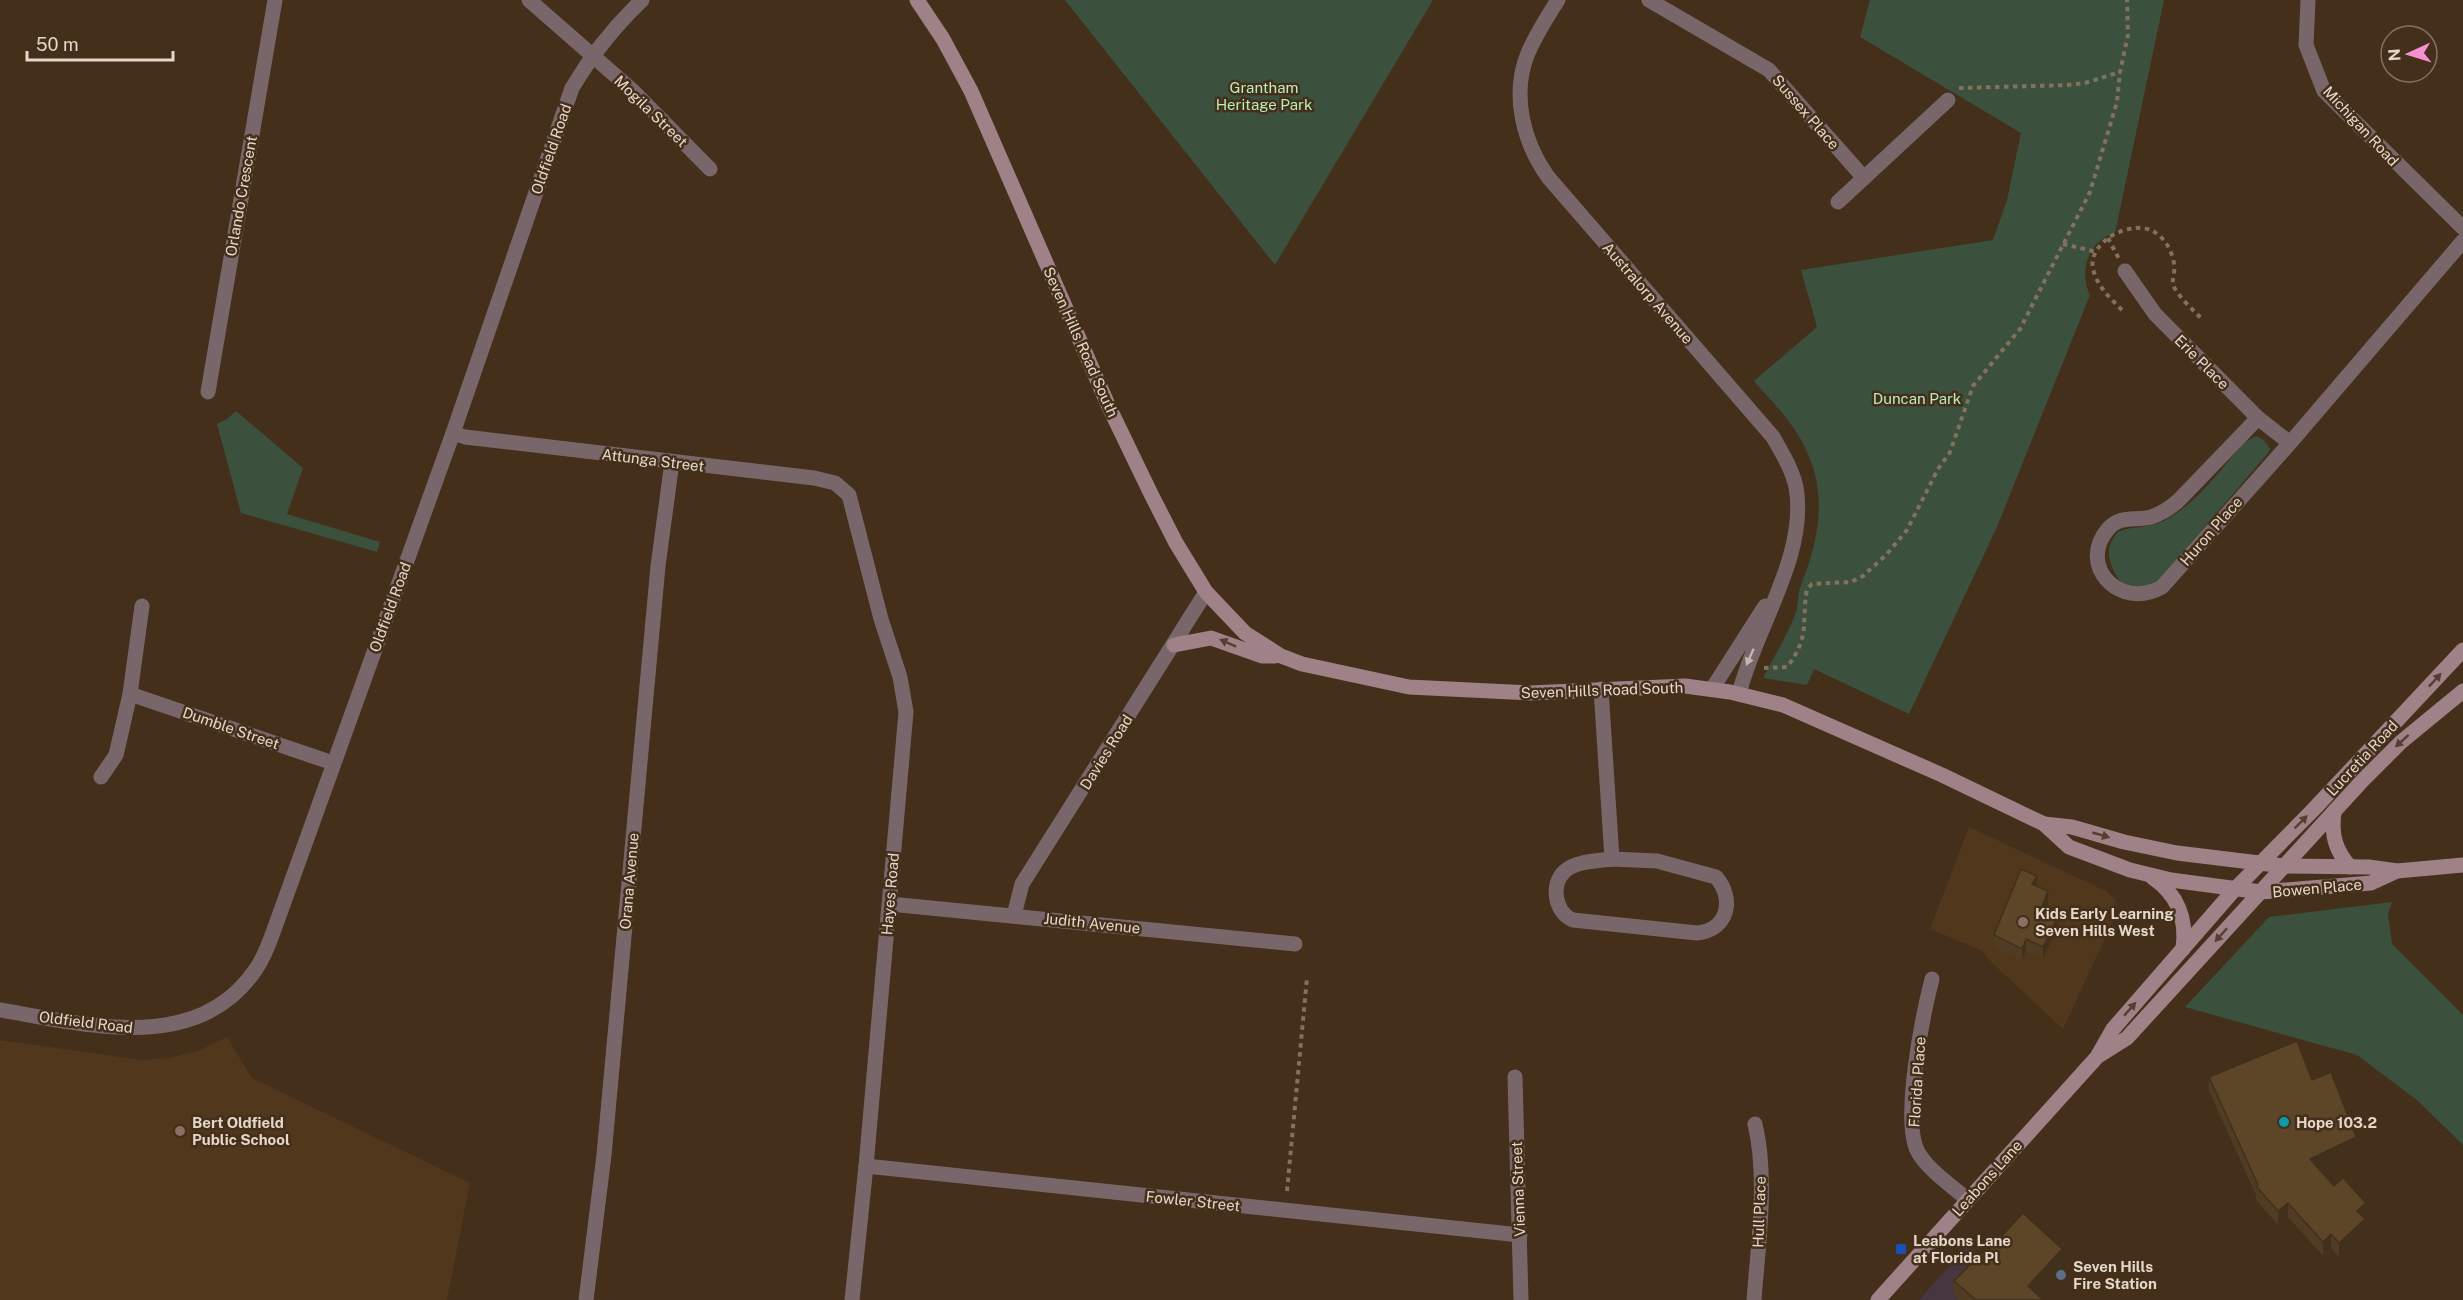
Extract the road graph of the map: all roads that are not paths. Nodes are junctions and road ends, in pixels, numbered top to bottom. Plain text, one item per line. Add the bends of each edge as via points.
1 (275, 0) edge
2 (529, 0) edge
3 (642, 0) edge
4 (917, 0) edge
5 (1558, 0) edge
6 (1649, 0) edge
7 (2308, 0) edge
8 (592, 55) junction
9 (1948, 100) road end
10 (710, 169) dead end
11 (1864, 178) junction
12 (1838, 202) dead end
13 (2463, 228) edge
14 (2463, 241) edge
15 (2125, 271) dead end
16 (208, 392) dead end
17 (2258, 418) junction
18 (453, 433) junction
19 (2290, 443) junction
20 (672, 462) junction
21 (849, 495) joint
22 (1780, 583) junction
23 (1206, 592) junction
24 (142, 606) dead end
25 (1174, 645) junction
26 (2463, 650) edge
27 (1281, 656) junction
28 (1601, 689) junction
29 (1712, 689) junction
30 (2463, 691) edge
31 (130, 694) junction
32 (1739, 694) junction
33 (333, 763) junction
34 (101, 777) dead end
35 (2334, 812) junction
36 (2043, 824) junction
37 (1612, 859) junction
38 (2260, 864) junction
39 (2463, 865) edge
40 (2284, 866) junction
41 (2350, 867) junction
42 (2397, 872) junction
43 (2148, 874) junction
44 (2234, 890) junction
45 (2261, 892) junction
46 (890, 904) junction
47 (1014, 915) junction
48 (1295, 944) dead end
49 (2183, 949) junction
50 (1932, 979) dead end
51 (0, 1010) edge
52 (2097, 1057) junction
53 (1515, 1077) dead end
54 (1755, 1125) dead end
55 (866, 1166) junction
56 (1968, 1200) junction
57 (1520, 1235) junction
58 (586, 1300) edge
59 (852, 1300) edge
60 (1521, 1300) edge
61 (1754, 1300) edge
62 (1878, 1300) edge

1 - 16 street, Orlando Crescent
2 - 8 street
3 - 8 street, Oldfield Road
4 - 23 street, Seven Hills Road South via 971,91 1109,407 1156,504
5 - 22 street, Australorp Avenue via 1528,54 1522,73 1521,108 1527,138 1548,177 1773,437 1796,486 1798,521
6 - 11 street, Sussex Place via 1769,70
7 - 13 street, Michigan Road via 2306,45 2324,91
8 - 10 street, Mogila Street
8 - 18 street, Oldfield Road via 572,88
9 - 11 street
11 - 12 street
14 - 19 street, Huron Place
15 - 17 street, Erie Place via 2155,314
17 - 19 street, Erie Place
17 - 19 street, Huron Place via 2167,510 2150,518 2125,519 2110,526 2101,541 2098,558 2109,583 2128,594 2142,595 2162,586
18 - 20 street, Attunga Street via 465,438
18 - 33 street, Oldfield Road
20 - 21 street, Attunga Street via 830,481
20 - 58 street, Orana Avenue via 658,566 597,1229
21 - 46 street, Hayes Road via 906,712
22 - 29 street, Australorp Avenue
22 -> 32 street, Australorp Avenue via 1745,668
23 - 25 street, Davies Road
23 - 27 street, Seven Hills Road South via 1245,633
24 - 31 street
27 -> 25 street, Seven Hills Road South via 1262,656 1211,638
25 - 47 street, Davies Road via 1022,884
38 -> 26 street, Lucretia Road
27 - 28 street, Seven Hills Road South via 1323,670 1409,687 1495,693
28 - 29 street, Seven Hills Road South
28 - 37 street
29 - 32 street, Seven Hills Road South
30 -> 35 street, Lucretia Road via 2401,742
31 - 33 street, Dumble Street
31 - 34 street via 116,755
32 - 36 street, Seven Hills Road South via 1783,705 1887,749
33 - 51 street, Oldfield Road via 267,948 247,982 222,1005 176,1023 129,1029
35 - 40 street, Lucretia Road
35 - 41 street via 2335,846
36 -> 38 street, Seven Hills Road South via 2072,827 2177,854
36 - 43 street, Seven Hills Road South via 2069,847
37 - 37 street via 1575,865 1563,873 1558,882 1557,901 1564,915 1573,920 1697,933 1715,928 1723,920 1725,890 1716,877 1657,861
38 - 40 street, Seven Hills Road South
38 - 44 street, Leabons Lane
39 - 42 street, Bowen Place
40 - 41 street, Bowen Place
40 - 45 street, Lucretia Road
41 - 42 street, Bowen Place
42 - 45 street, Bowen Place via 2371,883
43 - 44 street, Seven Hills Road South
43 - 49 street via 2177,901 2184,928
44 - 45 street, Bowen Place
44 - 49 street, Leabons Lane
45 -> 52 street, Leabons Lane via 2127,1038
46 - 47 street, Judith Avenue
46 - 55 street, Hayes Road
47 - 48 street, Judith Avenue
52 -> 49 street, Leabons Lane via 2113,1029
50 - 56 street, Florida Place via 1915,1075 1915,1146 1922,1160
52 - 56 street, Leabons Lane
53 - 57 street, Vienna Street
54 - 61 street, Hull Place via 1761,1187
55 - 57 street, Fowler Street
55 - 59 street, Hayes Road
56 - 62 street, Leabons Lane
57 - 60 street, Vienna Street

